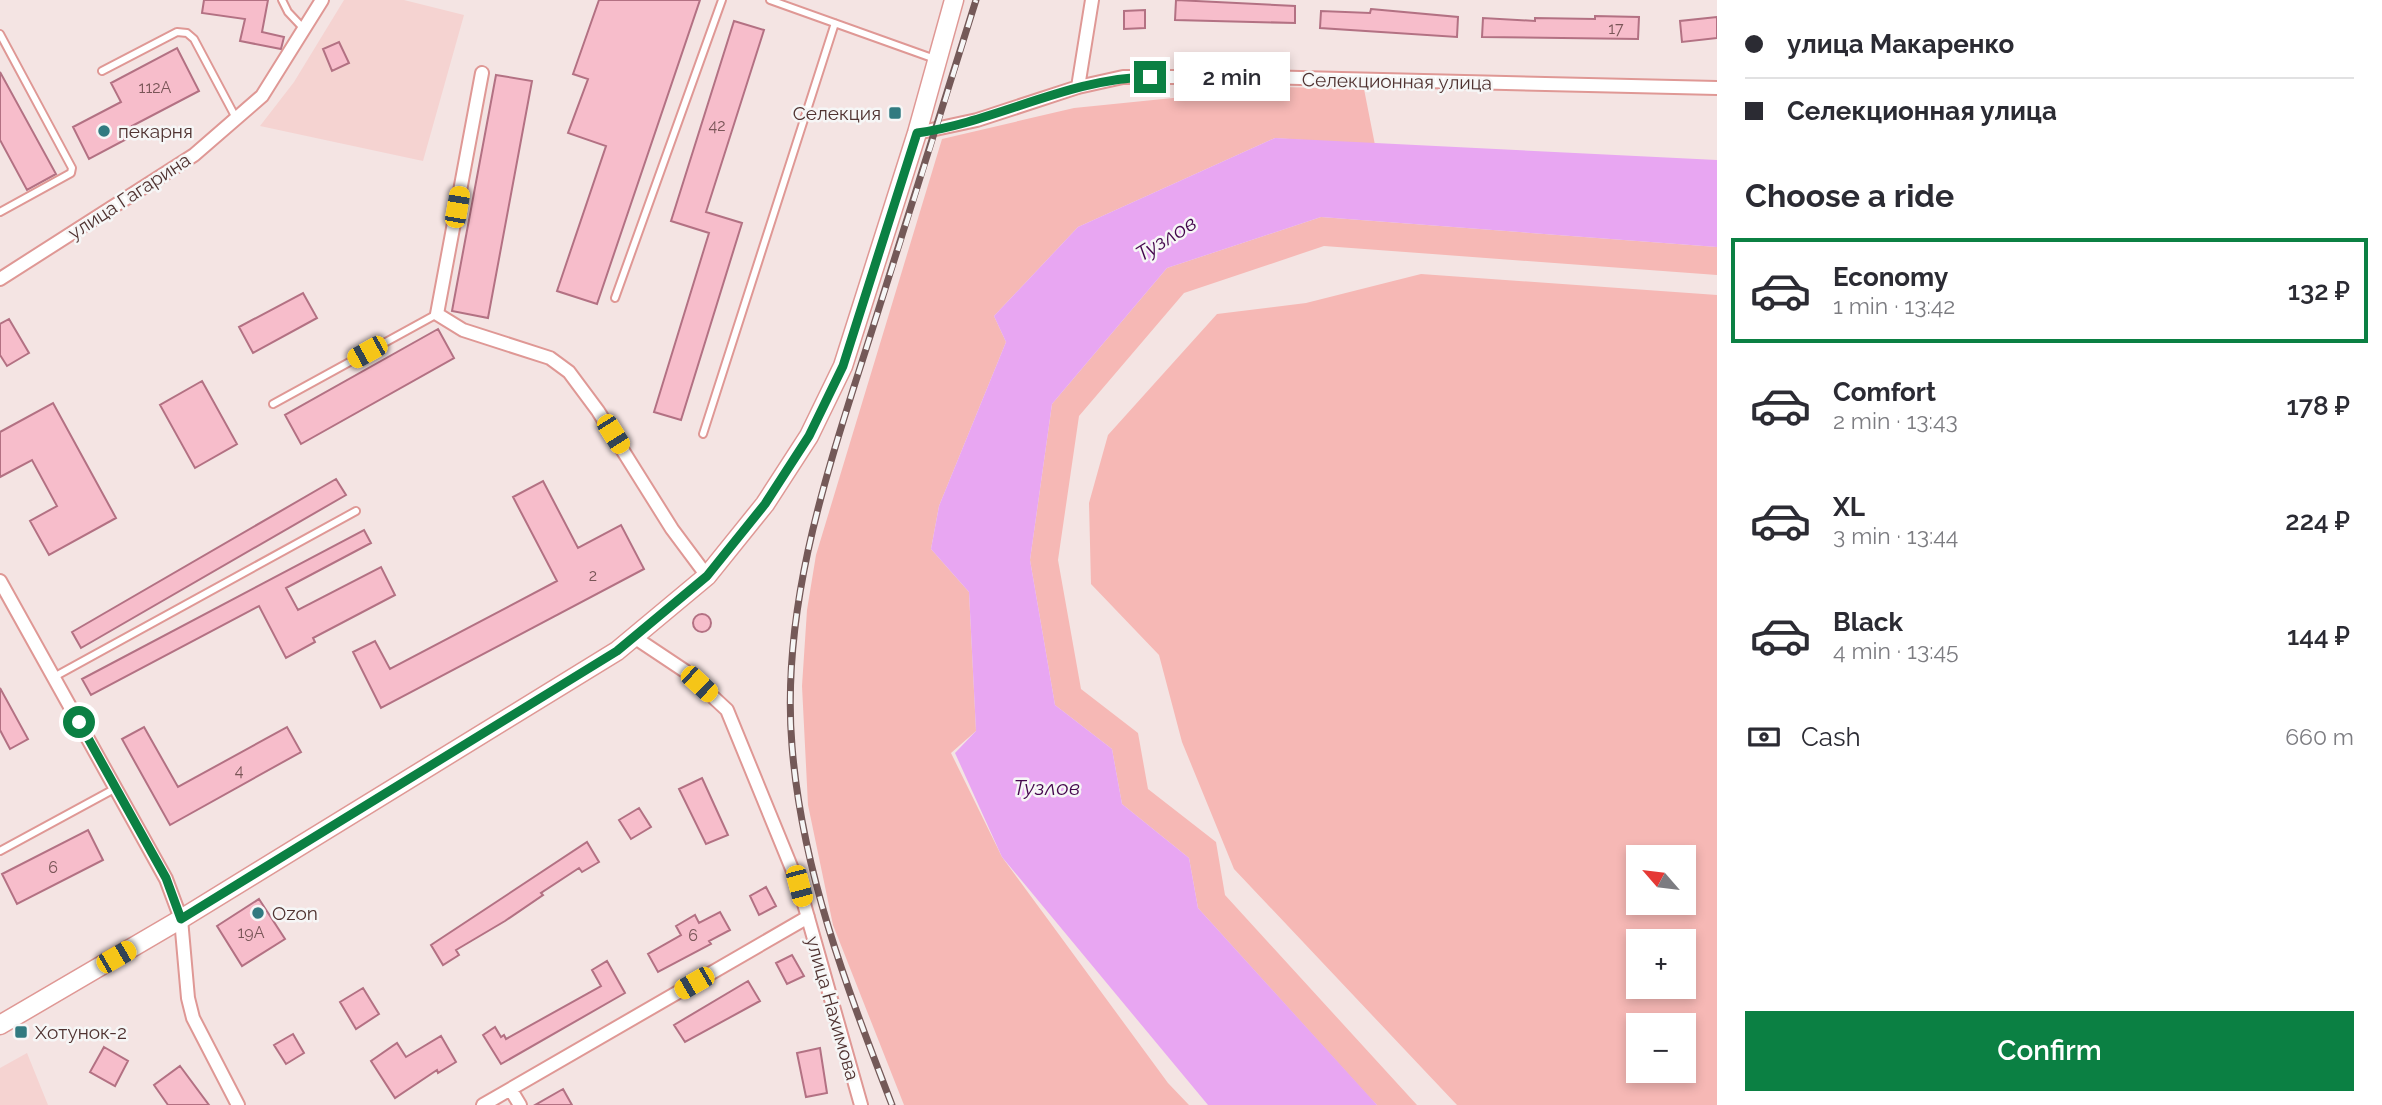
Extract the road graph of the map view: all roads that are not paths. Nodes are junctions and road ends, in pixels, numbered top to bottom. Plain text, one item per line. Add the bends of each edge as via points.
1 (282, 0) edge
2 (322, 0) edge
3 (722, 0) edge
4 (770, 0) edge
5 (954, 0) edge
6 (1092, 0) edge
7 (835, 23) junction
8 (305, 30) junction
9 (0, 34) edge
10 (937, 60) junction
11 (103, 71) dead end
12 (482, 73) dead end
13 (1078, 88) junction
14 (1717, 88) edge
15 (236, 118) junction
16 (917, 133) junction
17 (0, 212) edge
18 (0, 279) edge
19 (615, 298) dead end
20 (437, 314) junction
21 (274, 404) dead end
22 (703, 434) dead end
23 (356, 511) dead end
24 (707, 576) junction
25 (0, 581) edge
26 (634, 637) junction
27 (54, 677) junction
28 (116, 788) junction
29 (0, 850) edge
30 (808, 917) junction
31 (181, 919) junction
32 (0, 1025) edge
33 (511, 1090) junction
34 (238, 1105) edge
35 (483, 1105) edge
36 (520, 1105) edge
37 (861, 1105) edge

1 - 8 lane
2 - 8 street, улица Гагарина
3 - 19 lane
4 - 7 lane
5 - 10 main road
6 - 13 street
7 - 10 lane
7 - 22 lane
8 - 15 street, улица Гагарина via 262,96
9 - 17 lane via 72,168 71,173
10 - 16 main road
11 - 15 lane via 177,32 187,33
12 - 20 street
13 - 14 street, Селекционная улица via 1123,77 1256,76
13 - 16 street, Селекционная улица via 977,120
15 - 18 street, улица Гагарина via 194,155
16 - 24 main road via 843,366 809,436 765,504
20 - 21 lane
20 - 24 street via 463,330 550,358 569,372
23 - 27 lane
24 - 26 main road
25 - 27 street
26 - 30 street, улица Нахимова via 685,671 727,710 758,779
26 - 31 main road
27 - 28 street
28 - 29 lane
28 - 31 street via 166,878
30 - 33 street
30 - 37 street, улица Нахимова
31 - 32 main road
31 - 34 street via 194,1018
33 - 35 street
33 - 36 street

